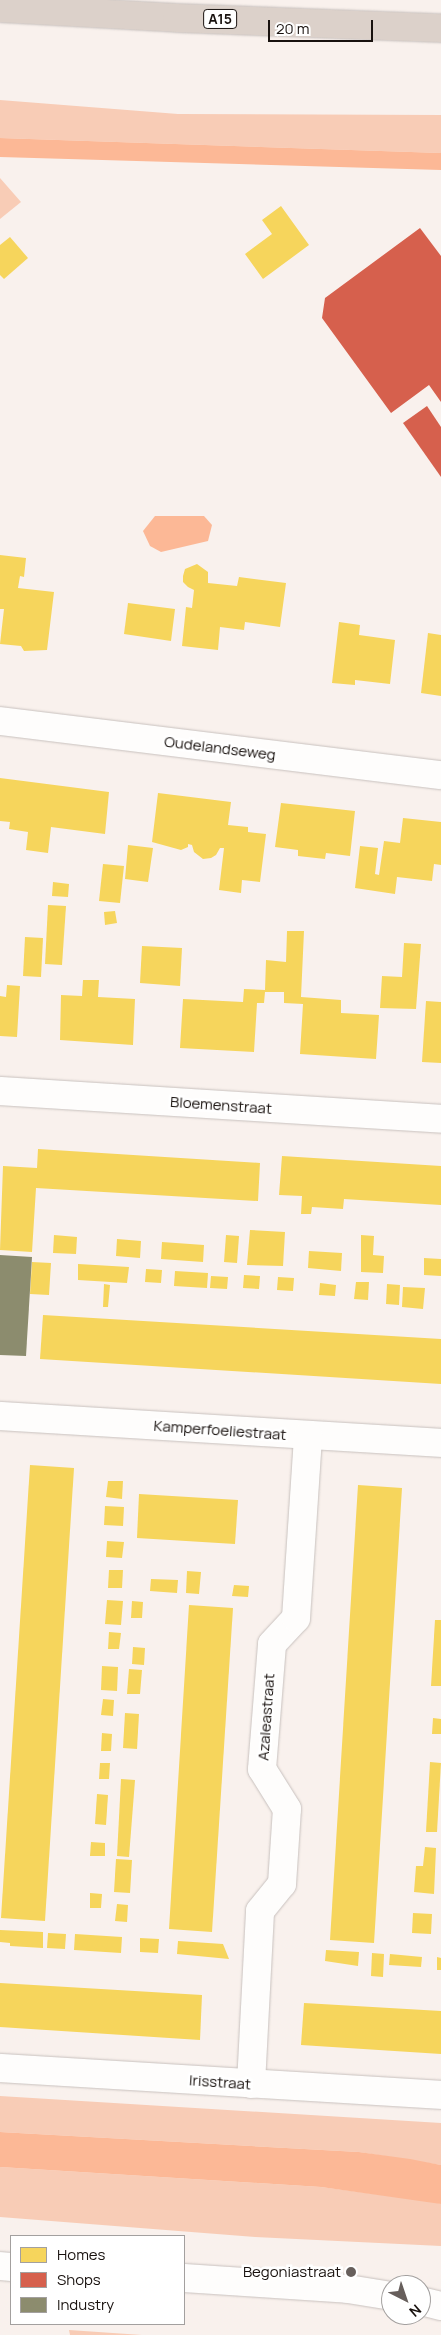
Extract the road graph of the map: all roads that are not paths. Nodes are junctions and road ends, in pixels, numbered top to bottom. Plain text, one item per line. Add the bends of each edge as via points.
1 (0, 8) edge
2 (441, 28) edge
3 (0, 722) edge
4 (441, 775) edge
5 (0, 1091) edge
6 (441, 1119) edge
7 (0, 1416) edge
8 (308, 1435) junction
9 (441, 1443) edge
10 (0, 2068) edge
11 (250, 2084) junction
12 (441, 2096) edge
13 (185, 2278) edge
14 (381, 2294) edge

1 - 2 highway, A15
3 - 4 street, Oudelandseweg
5 - 6 street, Bloemenstraat
7 - 8 street, Kamperfoeliestraat
8 - 9 street, Kamperfoeliestraat
8 - 11 street, Azaleastraat via 296,1618 272,1644 262,1769 287,1809 282,1884 260,1911
10 - 11 street, Irisstraat
11 - 12 street, Irisstraat
13 - 14 street via 348,2289

